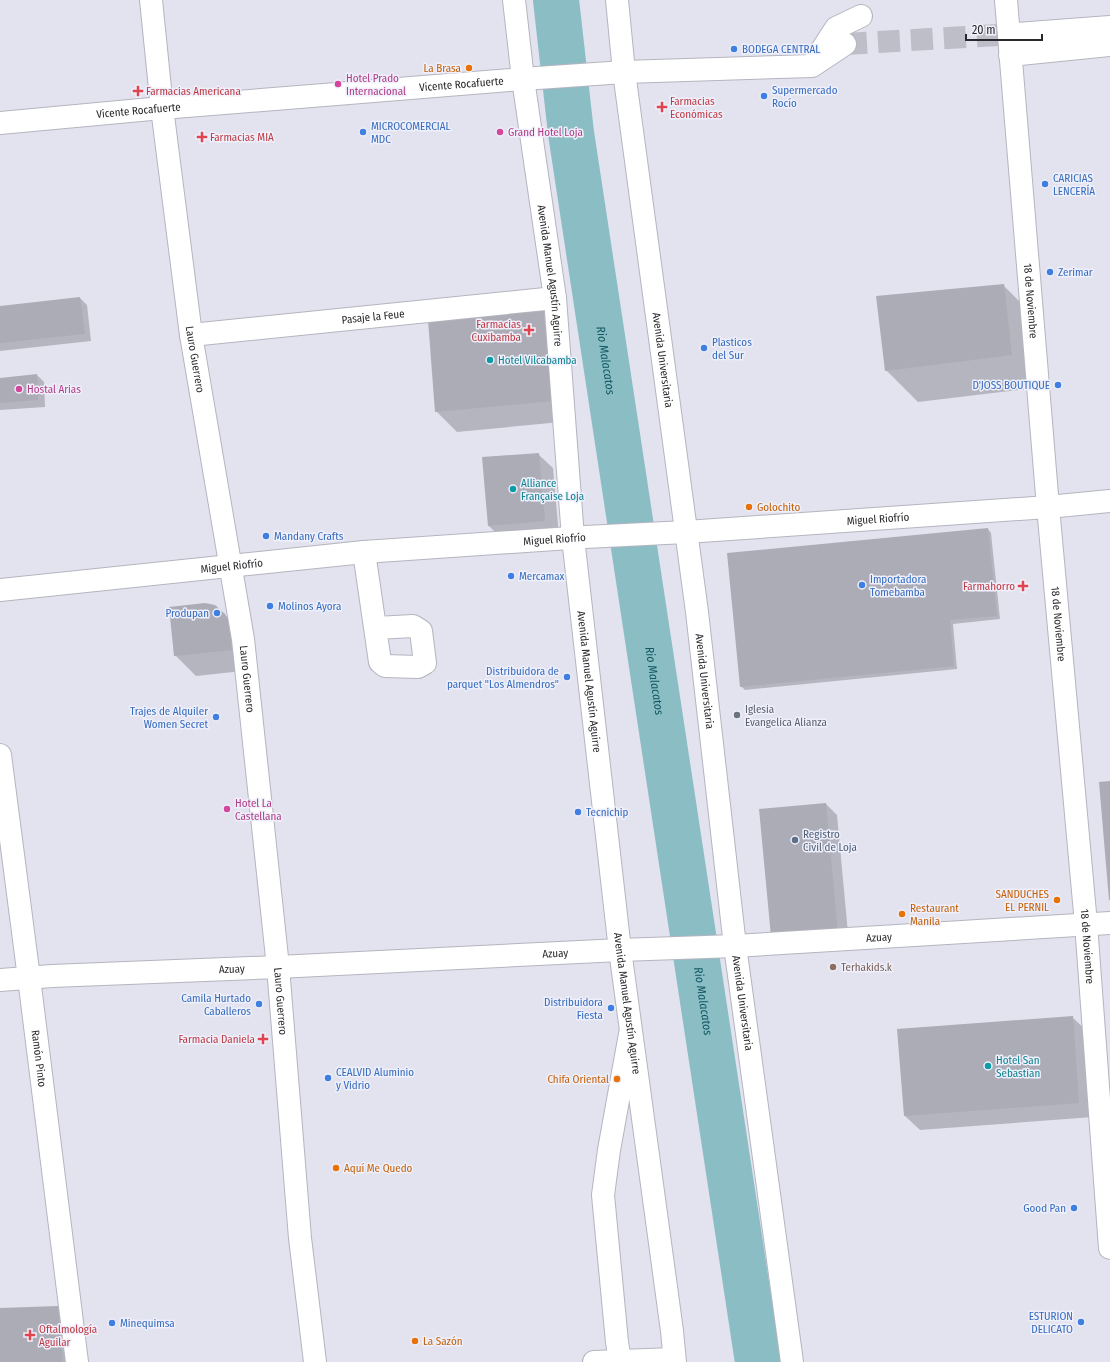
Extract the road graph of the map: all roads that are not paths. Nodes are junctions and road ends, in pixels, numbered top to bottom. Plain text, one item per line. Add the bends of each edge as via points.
1 (151, 0) edge
2 (514, 0) edge
3 (617, 0) edge
4 (1006, 0) edge
5 (861, 16) dead end
6 (1110, 27) edge
7 (845, 44) tunnel mouth
8 (1013, 44) junction
9 (1110, 45) edge
10 (812, 66) junction
11 (624, 72) junction
12 (523, 79) junction
13 (162, 108) junction
14 (0, 123) edge
15 (555, 298) junction
16 (191, 335) junction
17 (1110, 501) edge
18 (1048, 507) junction
19 (677, 533) junction
20 (579, 538) junction
21 (364, 552) junction
22 (231, 566) junction
23 (0, 590) edge
24 (376, 628) dead end
25 (0, 755) edge
26 (1110, 923) edge
27 (1086, 924) junction
28 (724, 947) junction
29 (628, 949) junction
30 (278, 967) junction
31 (29, 978) junction
32 (0, 980) edge
33 (631, 1027) junction
34 (1110, 1248) edge
35 (675, 1360) edge
36 (620, 1361) junction
37 (77, 1362) edge
38 (315, 1362) edge
39 (594, 1362) edge
40 (792, 1362) edge

1 - 13 street, Lauro Guerrero
2 - 12 street, Avenida Manuel Agustín Aguirre
3 - 11 street, Avenida Universitaria
4 - 8 street, 18 de Noviembre
5 - 10 street via 836,28
6 - 8 street
7 - 10 street
8 - 9 street
8 - 18 street, 18 de Noviembre
10 - 11 street, Vicente Rocafuerte
11 - 12 street, Vicente Rocafuerte
11 - 19 street, Avenida Universitaria
12 - 13 street, Vicente Rocafuerte
12 - 15 street, Avenida Manuel Agustín Aguirre
13 - 14 street, Vicente Rocafuerte
13 - 16 street, Lauro Guerrero
15 - 16 street, Pasaje la Feue
15 - 20 street, Avenida Manuel Agustín Aguirre
16 - 22 street, Lauro Guerrero
17 - 18 street, Miguel Riofrío
18 - 19 street, Miguel Riofrío
18 - 27 street, 18 de Noviembre
19 - 20 street, Miguel Riofrío
19 - 28 street, Avenida Universitaria via 697,612
20 - 21 street, Miguel Riofrío
20 - 29 street, Avenida Manuel Agustín Aguirre
21 - 22 street, Miguel Riofrío
21 - 24 street
22 - 23 street, Miguel Riofrío
22 - 30 street, Lauro Guerrero via 243,639
25 - 31 street, Ramón Pinto
26 - 27 street, Azuay
27 - 28 street, Azuay
27 - 34 street, 18 de Noviembre
28 - 29 street, Azuay
28 - 40 street, Avenida Universitaria
29 - 30 street, Azuay
29 - 33 street, Avenida Manuel Agustín Aguirre
30 - 31 street, Azuay
30 - 38 street, Lauro Guerrero via 300,1238
31 - 32 street, Azuay
31 - 37 street, Ramón Pinto
33 - 35 street, Avenida Manuel Agustín Aguirre
33 - 36 street via 603,1195
35 - 36 street
36 - 39 street

